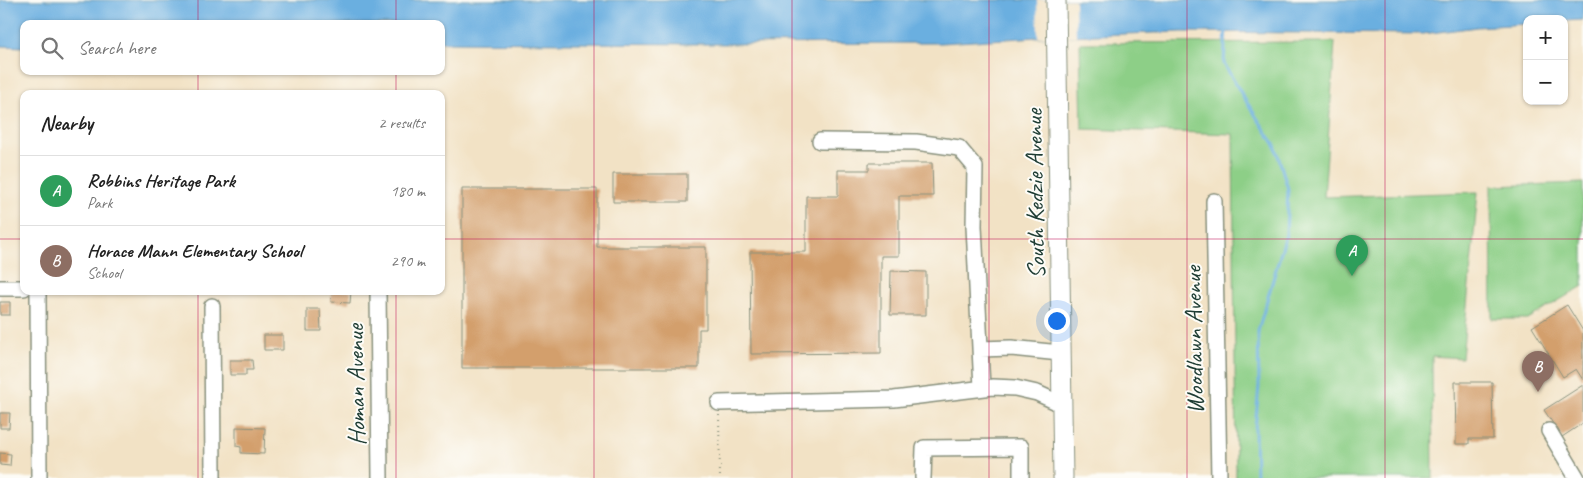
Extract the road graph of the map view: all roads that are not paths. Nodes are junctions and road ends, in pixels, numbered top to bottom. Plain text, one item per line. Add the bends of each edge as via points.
1 (1056, 0) edge
2 (820, 141) dead end
3 (1214, 201) dead end
4 (0, 288) edge
5 (20, 288) edge
6 (38, 295) edge
7 (378, 295) edge
8 (212, 306) dead end
9 (980, 349) junction
10 (1060, 353) junction
11 (982, 388) junction
12 (719, 403) road end
13 (1061, 404) junction
14 (1549, 431) dead end
15 (39, 478) edge
16 (212, 478) edge
17 (380, 478) edge
18 (923, 478) edge
19 (1022, 478) edge
20 (1062, 478) edge
21 (1219, 478) edge
22 (1577, 478) edge

1 - 10 main road, South Kedzie Avenue
2 - 9 street via 916,142 959,148 975,167 974,226
3 - 21 street, Woodlawn Avenue
4 - 5 street
6 - 15 street
7 - 17 street, Homan Avenue
8 - 16 street
9 - 10 street via 1011,348
9 - 11 street
10 - 13 main road, South Kedzie Avenue
11 - 12 street via 894,399
11 - 13 street via 1015,388 1037,393
13 - 20 main road, South Kedzie Avenue
14 - 22 street
18 - 19 street via 924,448 1021,447

